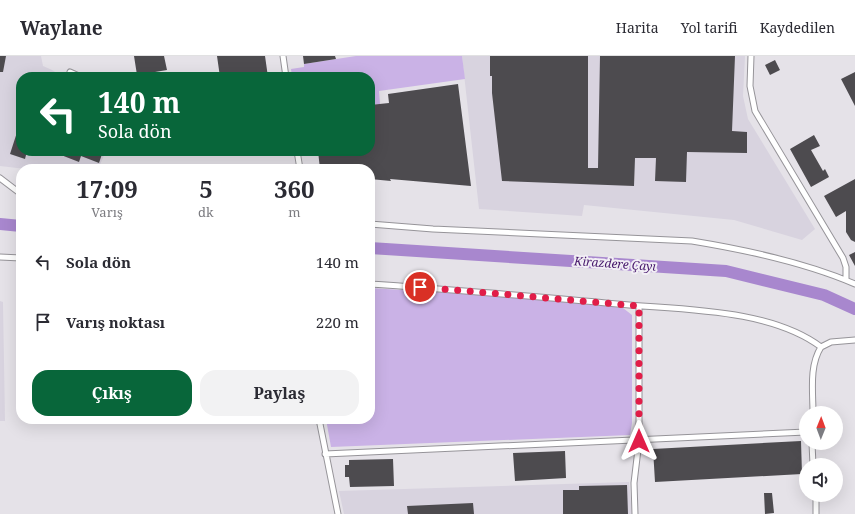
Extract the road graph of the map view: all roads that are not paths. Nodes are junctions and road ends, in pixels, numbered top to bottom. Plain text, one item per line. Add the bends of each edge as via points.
1 (283, 56) edge
2 (751, 56) edge
3 (285, 72) edge
4 (0, 178) edge
5 (16, 190) edge
6 (375, 224) edge
7 (0, 257) edge
8 (16, 258) edge
9 (846, 280) junction
10 (375, 284) edge
11 (855, 284) edge
12 (639, 306) junction
13 (855, 340) edge
14 (821, 347) junction
15 (813, 406) edge
16 (320, 424) edge
17 (799, 432) edge
18 (639, 441) junction
19 (325, 454) junction
20 (816, 502) edge
21 (338, 514) edge
22 (635, 514) edge
23 (816, 514) edge

1 - 3 street
2 - 9 street via 750,86 756,112 843,258
4 - 5 street
6 - 9 street via 692,241 733,248
7 - 8 street
9 - 11 street
10 - 12 street
12 - 14 street via 719,314 773,323 797,332
12 - 18 street
13 - 14 street via 831,342
14 - 15 street via 814,366
16 - 19 street
17 - 18 street
18 - 19 street
18 - 22 street via 634,482
19 - 21 street
20 - 23 street

